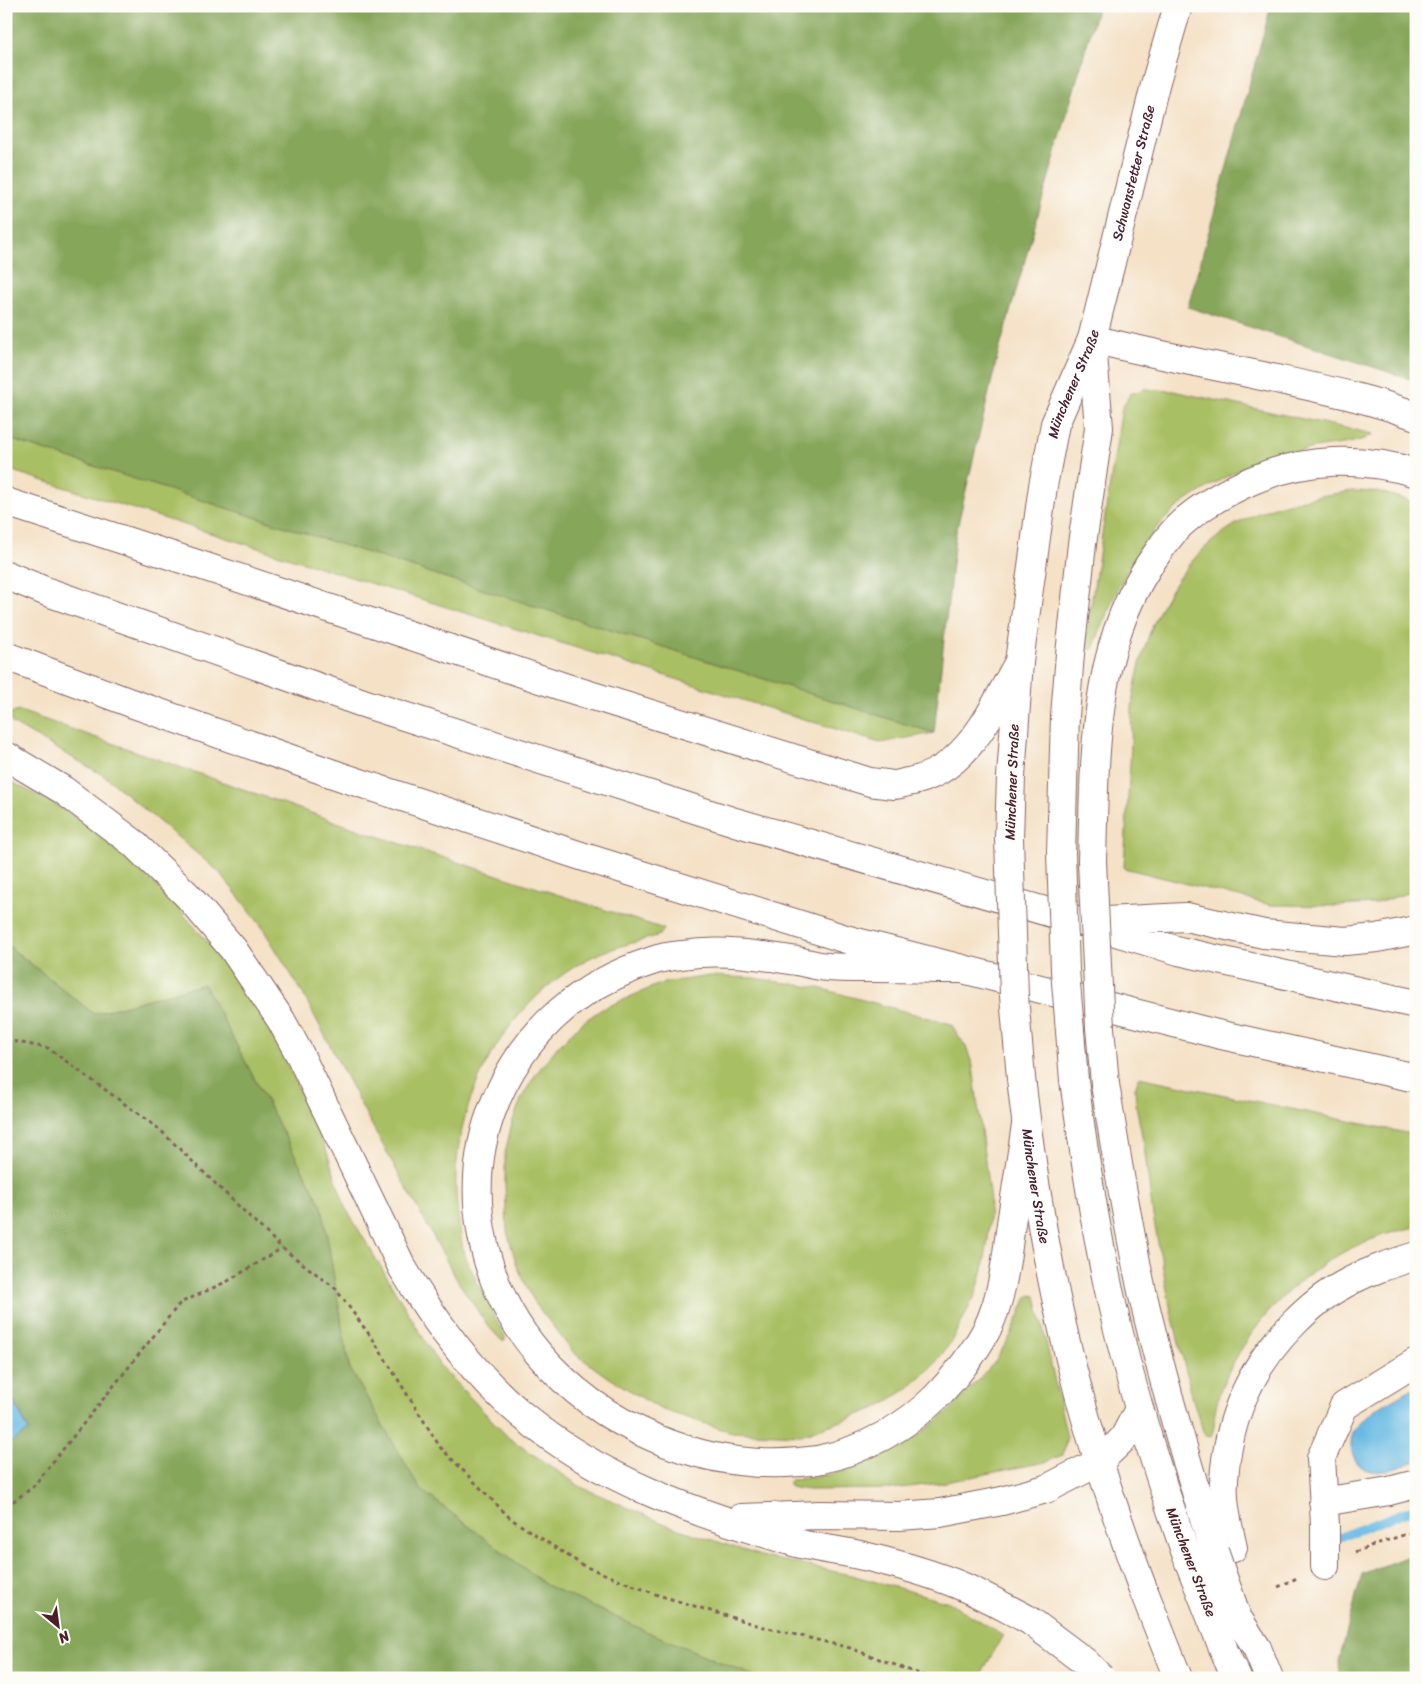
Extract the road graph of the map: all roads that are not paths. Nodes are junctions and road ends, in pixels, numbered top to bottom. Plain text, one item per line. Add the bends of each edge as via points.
1 (1178, 6) edge
2 (1092, 339) junction
3 (1416, 416) edge
4 (1416, 473) edge
5 (6, 502) edge
6 (6, 575) edge
7 (6, 656) edge
8 (1019, 662) junction
9 (6, 756) edge
10 (1083, 922) junction
11 (1416, 930) edge
12 (959, 969) junction
13 (1416, 1004) edge
14 (1416, 1078) edge
15 (1026, 1125) junction
16 (1416, 1256) edge
17 (1416, 1362) edge
18 (1139, 1409) junction
19 (1099, 1462) junction
20 (1416, 1484) edge
21 (1323, 1502) junction
22 (722, 1519) junction
23 (1224, 1550) junction
24 (1325, 1566) dead end
25 (1232, 1668) edge
26 (1101, 1678) edge
27 (1178, 1678) edge
28 (1269, 1678) edge

1 - 2 main road, Schwanstetter Straße via 1156,81
2 - 3 main road via 1310,386
2 - 8 main road, Münchener Straße via 1055,424 1034,545
2 - 18 main road, Münchener Straße, bridge via 1099,428 1082,544 1065,716 1061,853 1065,970 1074,1080 1090,1192 1112,1302
4 - 23 main road, bridge via 1382,464 1318,463 1266,475 1208,504 1181,524 1144,571 1130,597 1109,656 1097,732 1092,861 1105,1084 1144,1297 1174,1416
5 - 8 main road via 555,684 870,782 895,785 920,780 952,763 972,743
6 - 10 main road via 400,715 735,822
7 - 12 main road via 344,778 581,856 849,940
8 - 15 main road, Münchener Straße, bridge via 1009,838 1011,944
9 - 22 main road via 63,790 132,842 188,896 233,949 295,1046 402,1266 432,1316 484,1379 522,1416 556,1442 653,1494
10 - 11 main road via 1186,917 1264,934 1345,941
10 - 13 main road via 1178,951
12 - 14 main road via 1217,1034
12 - 15 main road via 827,967 755,954 709,952 655,959 592,987 539,1030 502,1085 490,1115 480,1150 477,1188 482,1236 494,1279 512,1317 538,1353 566,1382 615,1417 667,1443 728,1460 773,1464 821,1460 864,1445 898,1428 925,1408 972,1354 998,1300
15 - 19 main road, Münchener Straße via 1038,1209 1059,1310
16 - 23 main road via 1373,1270 1340,1286 1310,1308 1268,1352 1251,1378 1229,1440 1224,1480
17 - 21 main road via 1344,1406 1320,1458
18 - 19 main road via 1124,1438
18 - 25 main road, Münchener Straße, bridge via 1189,1562
19 - 22 main road via 1046,1489 940,1513
19 - 27 main road, Münchener Straße, bridge
20 - 21 main road
21 - 24 main road
22 - 26 main road, bridge via 799,1543 868,1557 955,1583 1029,1620
23 - 28 main road, bridge via 1237,1617 1257,1648

